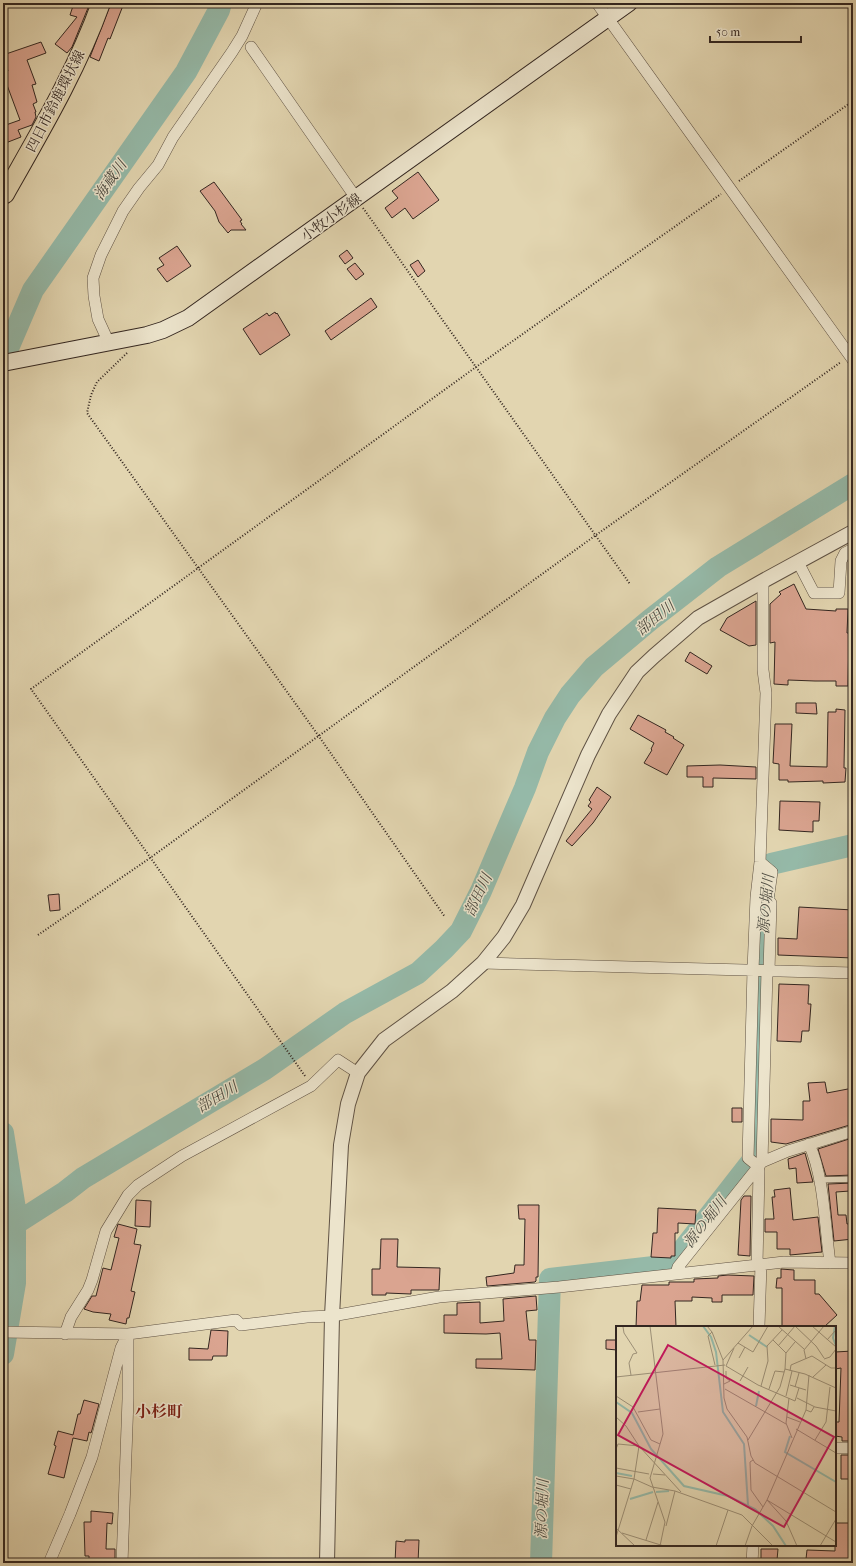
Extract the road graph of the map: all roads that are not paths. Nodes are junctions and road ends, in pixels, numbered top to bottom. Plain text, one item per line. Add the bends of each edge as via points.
1 (101, 3) edge
2 (257, 3) edge
3 (597, 3) edge
4 (629, 3) edge
5 (608, 18) junction
6 (251, 47) dead end
7 (4, 195) edge
8 (356, 198) junction
9 (109, 343) junction
10 (852, 358) edge
11 (3, 363) edge
12 (853, 532) edge
13 (853, 549) edge
14 (798, 562) junction
15 (763, 580) junction
16 (760, 862) junction
17 (483, 963) junction
18 (754, 970) junction
19 (767, 971) junction
20 (853, 974) edge
21 (358, 1073) junction
22 (853, 1131) edge
23 (809, 1144) junction
24 (759, 1165) junction
25 (853, 1178) edge
26 (819, 1180) junction
27 (830, 1263) junction
28 (853, 1264) edge
29 (759, 1265) junction
30 (676, 1273) junction
31 (332, 1316) junction
32 (759, 1326) edge
33 (3, 1332) edge
34 (63, 1333) junction
35 (128, 1334) junction
36 (836, 1448) edge
37 (853, 1448) edge
38 (753, 1546) edge
39 (49, 1563) edge
40 (122, 1563) edge
41 (327, 1563) edge
42 (752, 1563) edge

1 - 7 main road, 四日市鈴鹿環状線 via 59,98
2 - 9 street via 242,36 173,137 158,165 123,211 101,255 93,278 94,296 98,319
3 - 5 street
4 - 5 main road, 小牧小杉線
5 - 8 main road, 小牧小杉線
5 - 10 street
6 - 8 street
8 - 9 main road, 小牧小杉線 via 203,308 163,330
9 - 11 main road, 小牧小杉線
12 - 14 street
13 - 14 street via 845,553 841,561 839,593 814,593
14 - 15 street
15 - 16 street via 763,670 766,693
15 - 17 street via 698,618 637,672 609,714 588,755 523,906 504,937
16 - 18 street via 756,897
16 - 19 street via 772,872 768,900 771,903
17 - 18 street
17 - 21 street via 452,991 384,1040
18 - 19 street
18 - 24 street via 748,1158
19 - 20 street
19 - 24 street
21 - 31 street via 348,1104 341,1145
21 - 34 street via 338,1060 311,1086 182,1156 138,1184 128,1195 106,1231 88,1290
22 - 23 street
23 - 24 street
23 - 26 street via 814,1154
24 - 29 street
24 - 30 street via 678,1267
25 - 26 lane
26 - 27 street
27 - 28 street
27 - 29 street via 784,1262
29 - 30 street
29 - 32 street
30 - 31 street via 559,1287 439,1297
31 - 35 street via 241,1325 236,1320
31 - 41 street
33 - 34 street
34 - 35 street
35 - 39 street via 121,1348 92,1458
35 - 40 street
36 - 37 street
38 - 42 street

